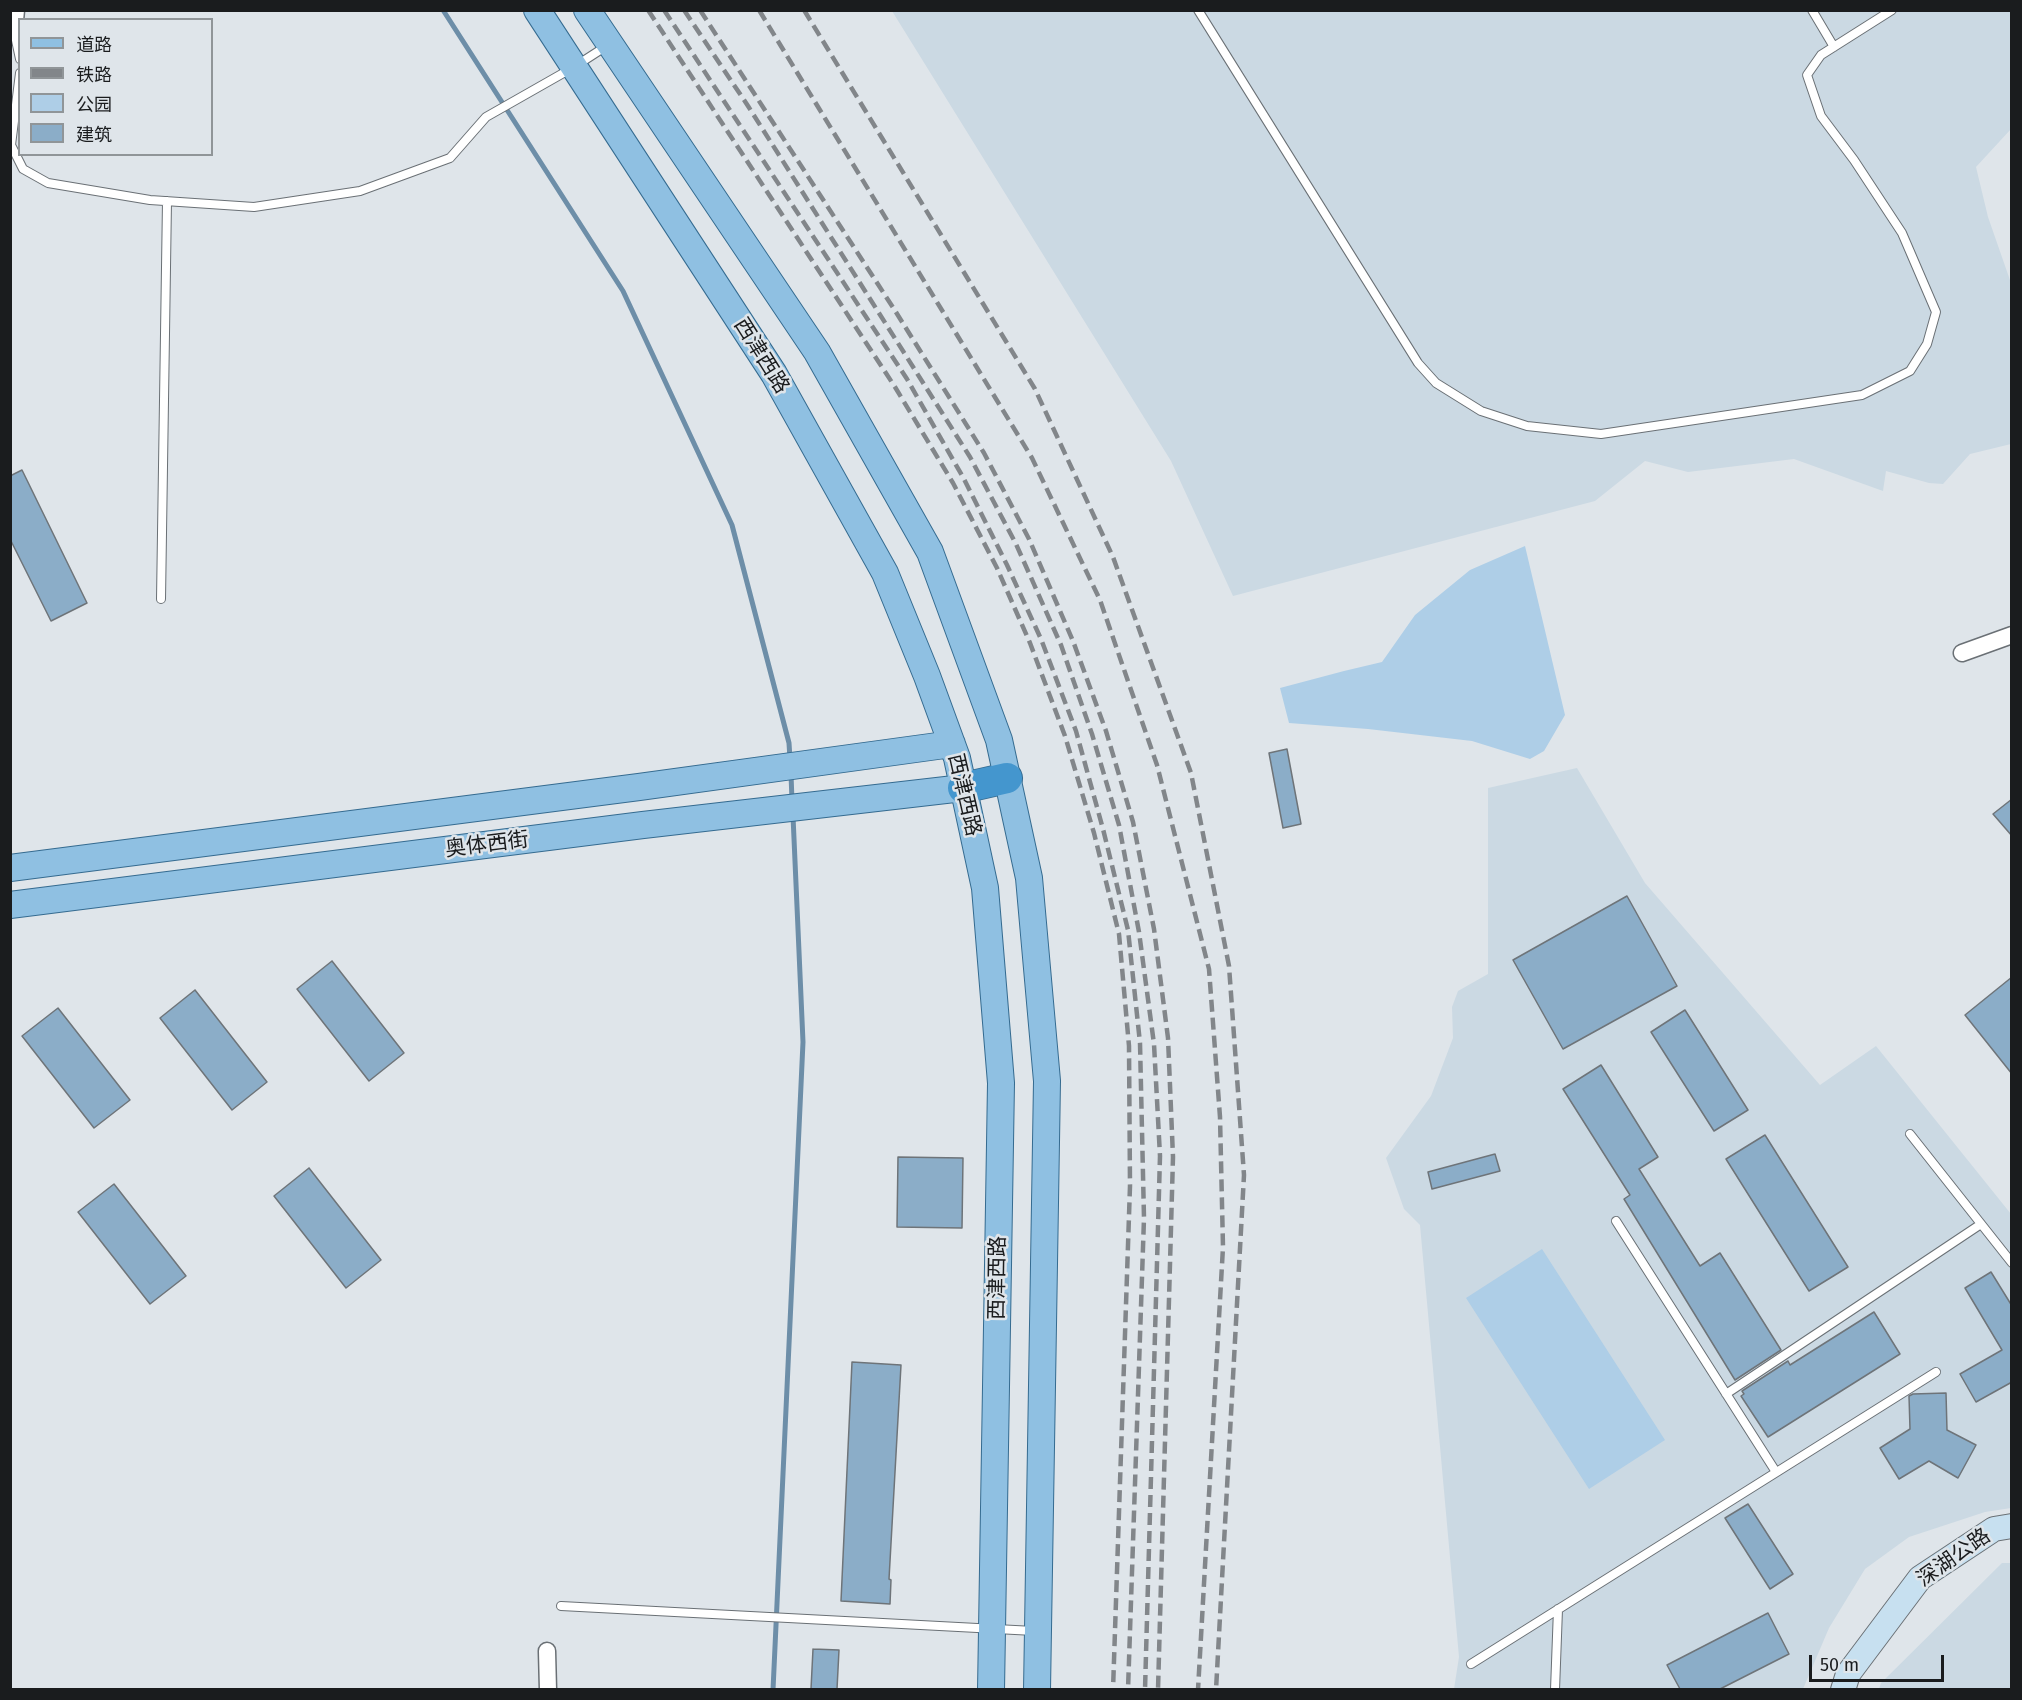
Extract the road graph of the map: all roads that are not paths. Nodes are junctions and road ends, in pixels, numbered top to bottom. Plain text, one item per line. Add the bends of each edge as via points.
1 (16, 10) edge
2 (537, 10) edge
3 (587, 10) edge
4 (1198, 10) edge
5 (1812, 10) edge
6 (1892, 10) edge
7 (14, 31) joint
8 (610, 44) junction
9 (1834, 47) junction
10 (18, 50) edge
11 (574, 67) junction
12 (18, 89) edge
13 (167, 201) junction
14 (161, 599) dead end
15 (2012, 635) edge
16 (1962, 653) dead end
17 (952, 744) junction
18 (1007, 778) junction
19 (963, 788) junction
20 (10, 868) edge
21 (10, 905) edge
22 (1910, 1134) dead end
23 (1616, 1221) dead end
24 (1981, 1224) junction
25 (2012, 1263) edge
26 (1936, 1372) dead end
27 (1726, 1394) junction
28 (1776, 1472) junction
29 (2012, 1526) edge
30 (561, 1606) dead end
31 (1558, 1609) junction
32 (992, 1629) junction
33 (1038, 1631) junction
34 (547, 1651) dead end
35 (1471, 1664) dead end
36 (548, 1689) edge
37 (991, 1689) edge
38 (1037, 1689) edge
39 (1555, 1689) edge
40 (1843, 1689) edge

1 - 7 street
2 - 11 main road, 西津西路
3 - 8 main road
4 - 9 lane via 1419,363 1436,383 1481,411 1527,426 1602,434 1862,395 1910,371 1927,344 1936,312 1902,232 1821,116 1807,75 1821,55
5 - 9 lane
6 - 9 lane
7 - 10 lane
8 - 11 lane
8 - 18 main road via 817,352 930,552 999,740
11 - 13 lane via 486,117 450,158 360,191 254,207
11 - 17 main road, 西津西路 via 774,374 885,573
12 - 13 lane via 11,145 23,169 48,183
13 - 14 lane
15 - 16 street
17 - 19 main road, 西津西路
17 - 20 main road, 奥体西街
18 - 19 highway
18 - 33 main road via 1029,878 1047,1081
19 - 21 main road, 奥体西街
19 - 32 main road, 西津西路 via 985,888 1001,1083
22 - 24 lane
23 - 27 lane
24 - 25 lane
24 - 27 lane
26 - 28 lane
27 - 28 lane
28 - 31 lane
29 - 40 main road, 深湖公路 via 1994,1528 1920,1578 1848,1674
30 - 32 lane
31 - 35 lane
31 - 39 lane
32 - 33 lane
32 - 37 main road, 西津西路
33 - 38 main road
34 - 36 street

